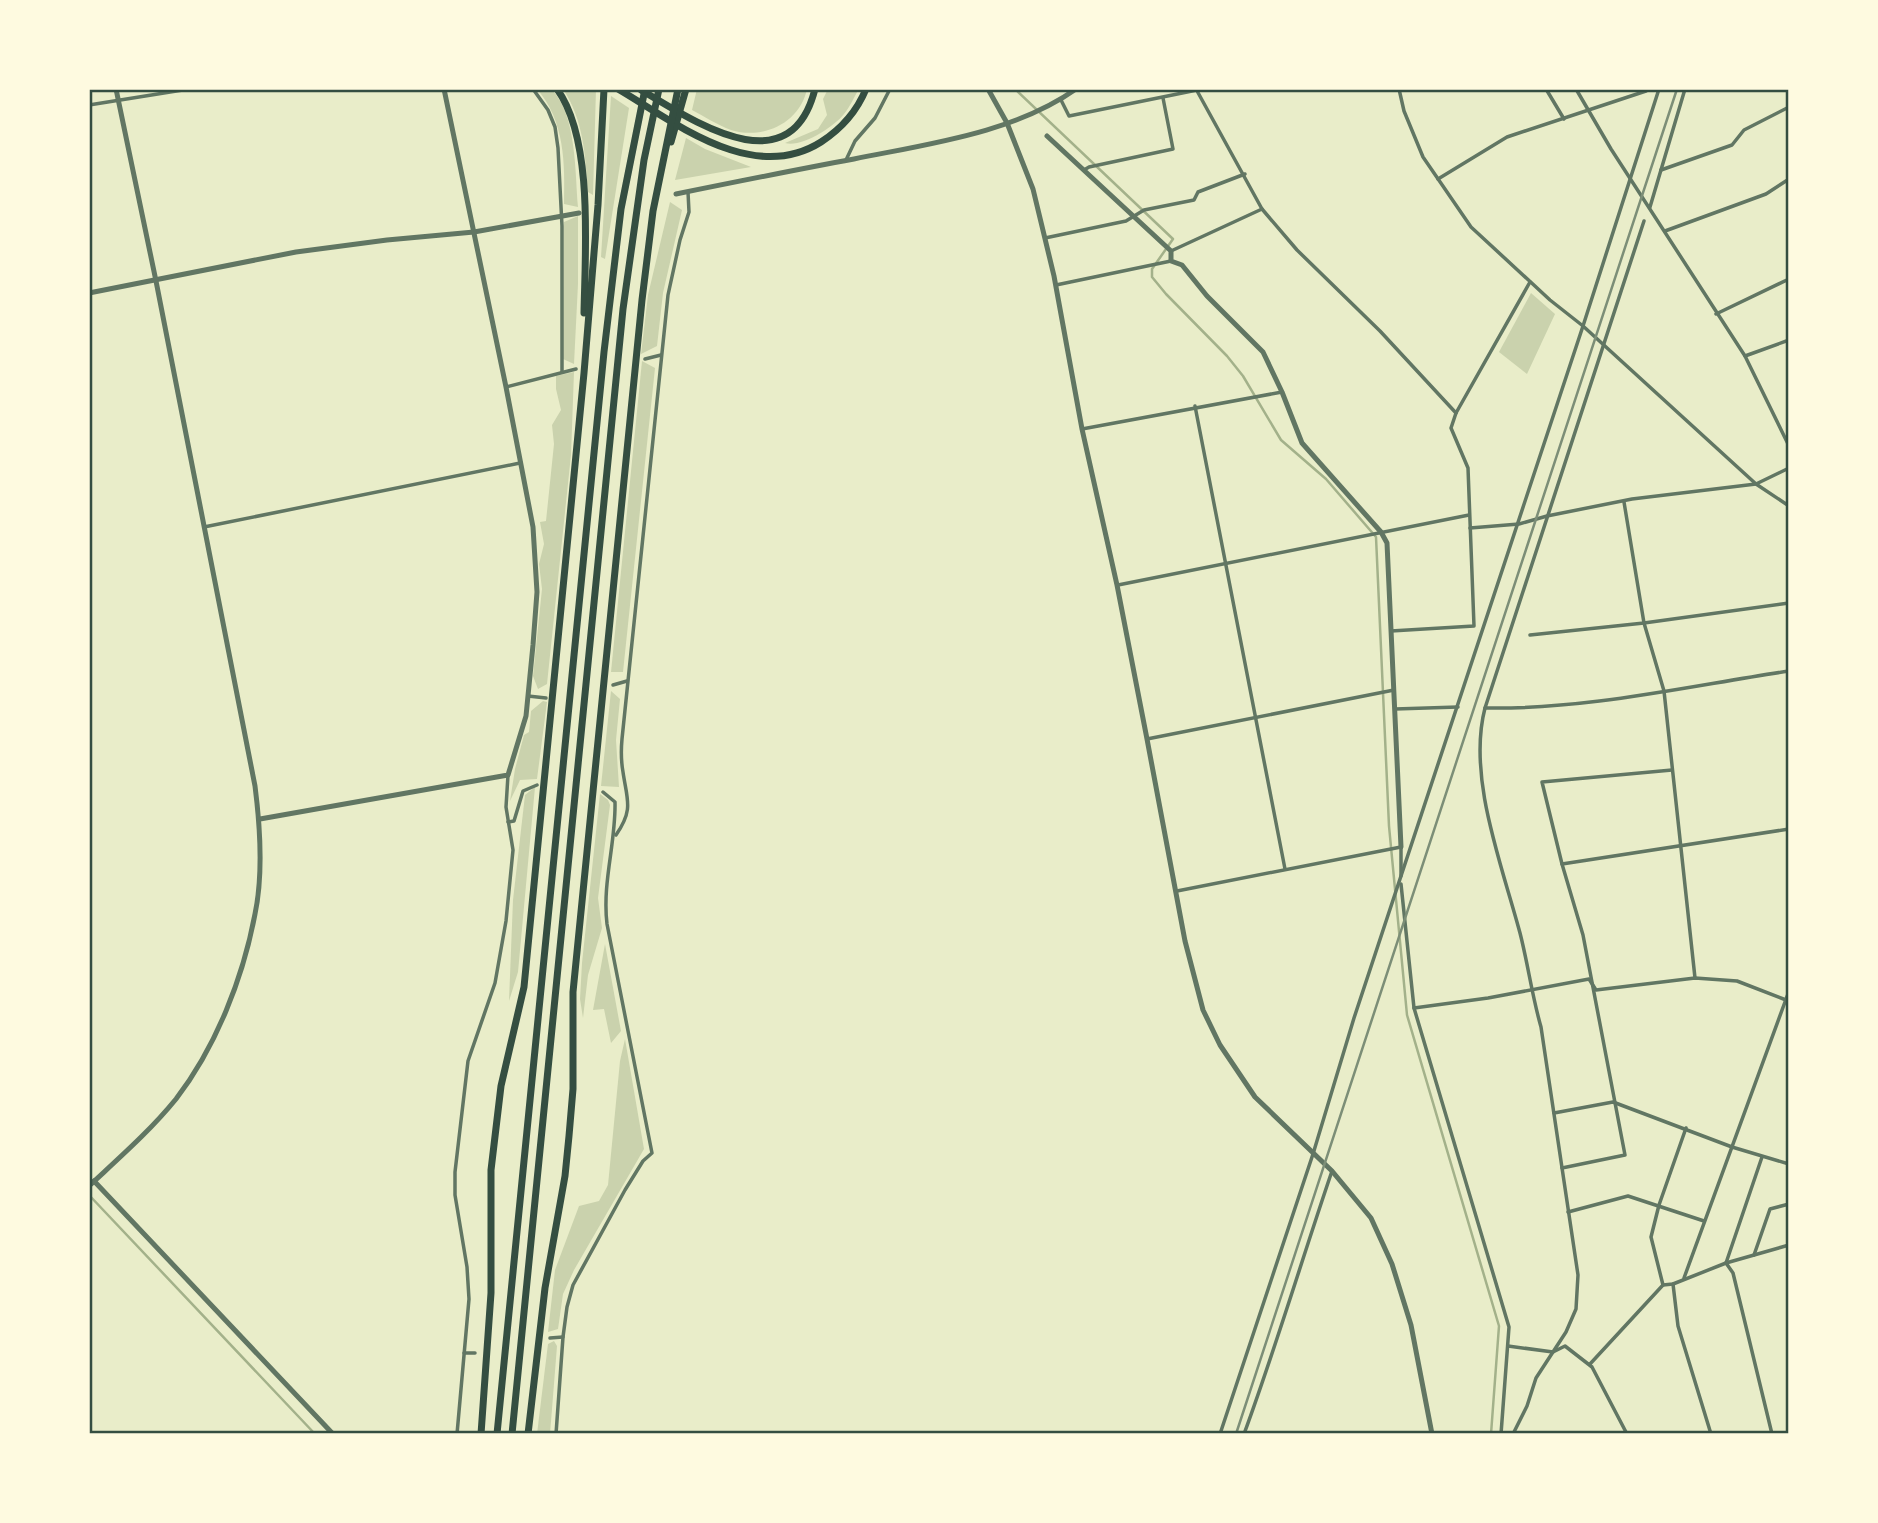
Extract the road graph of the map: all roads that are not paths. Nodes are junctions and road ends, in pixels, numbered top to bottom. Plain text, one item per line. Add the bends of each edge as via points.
1 (116, 89) edge
2 (189, 89) edge
3 (444, 89) edge
4 (533, 89) edge
5 (557, 89) edge
6 (618, 89) edge
7 (643, 89) edge
8 (659, 89) edge
9 (686, 89) edge
10 (815, 89) edge
11 (866, 89) edge
12 (890, 89) edge
13 (988, 89) edge
14 (1076, 89) edge
15 (1399, 89) edge
16 (1546, 89) edge
17 (1576, 89) edge
18 (1659, 89) edge
19 (1685, 89) edge
20 (1198, 90) edge
21 (1646, 91) edge
22 (604, 93) edge
23 (679, 95) edge
24 (1163, 98) junction
25 (118, 100) junction
26 (1061, 100) junction
27 (89, 105) edge
28 (1789, 107) edge
29 (1587, 110) junction
30 (1563, 119) junction
31 (1006, 123) junction
32 (1047, 136) dead end
33 (846, 160) junction
34 (1084, 170) junction
35 (1661, 170) junction
36 (1244, 174) junction
37 (1630, 178) junction
38 (1437, 179) junction
39 (1789, 180) edge
40 (688, 192) junction
41 (676, 194) dead end
42 (1650, 207) junction
43 (1262, 209) junction
44 (579, 213) dead end
45 (1133, 215) junction
46 (561, 216) junction
47 (1644, 221) dead end
48 (1665, 231) junction
49 (474, 232) junction
50 (1045, 238) junction
51 (1171, 251) junction
52 (1171, 261) junction
53 (1789, 279) edge
54 (156, 281) junction
55 (1530, 282) junction
56 (1056, 285) junction
57 (89, 293) edge
58 (1716, 313) junction
59 (1583, 326) junction
60 (1789, 340) edge
61 (1603, 345) junction
62 (662, 355) junction
63 (1745, 356) junction
64 (645, 359) dead end
65 (576, 369) dead end
66 (562, 372) junction
67 (584, 373) junction
68 (506, 387) junction
69 (1282, 391) junction
70 (1195, 406) junction
71 (1456, 412) junction
72 (1082, 429) junction
73 (1789, 446) edge
74 (520, 463) junction
75 (1789, 468) edge
76 (1756, 484) junction
77 (1624, 502) junction
78 (1789, 506) edge
79 (1469, 515) junction
80 (1547, 516) junction
81 (1518, 524) junction
82 (204, 527) junction
83 (1470, 528) junction
84 (1381, 532) junction
85 (1226, 563) junction
86 (1117, 585) junction
87 (1789, 603) edge
88 (1644, 623) junction
89 (1391, 631) junction
90 (1530, 635) dead end
91 (1789, 671) edge
92 (627, 681) junction
93 (613, 685) dead end
94 (1394, 690) junction
95 (1664, 691) junction
96 (528, 696) junction
97 (546, 698) dead end
98 (1458, 707) junction
99 (1485, 708) junction
100 (1395, 709) junction
101 (1257, 717) junction
102 (1147, 738) junction
103 (1672, 770) junction
104 (508, 775) junction
105 (537, 785) dead end
106 (603, 792) dead end
107 (260, 819) junction
108 (508, 822) junction
109 (1789, 829) edge
110 (615, 836) junction
111 (1401, 847) junction
112 (1680, 848) junction
113 (1562, 864) junction
114 (1286, 869) junction
115 (1401, 881) junction
116 (1177, 891) junction
117 (1695, 978) junction
118 (1589, 979) junction
119 (1531, 990) junction
120 (1789, 992) edge
121 (1786, 1000) junction
122 (1414, 1008) junction
123 (1613, 1102) junction
124 (1555, 1113) junction
125 (1686, 1128) junction
126 (1732, 1147) junction
127 (1313, 1154) junction
128 (1762, 1157) junction
129 (1789, 1164) edge
130 (1562, 1168) junction
131 (1332, 1171) junction
132 (92, 1184) edge
133 (1789, 1204) edge
134 (1659, 1205) junction
135 (1568, 1212) junction
136 (1704, 1221) junction
137 (1789, 1245) edge
138 (1754, 1255) junction
139 (1726, 1263) junction
140 (1684, 1278) junction
141 (1673, 1284) junction
142 (1662, 1285) junction
143 (563, 1337) junction
144 (550, 1338) dead end
145 (1508, 1346) junction
146 (1553, 1352) junction
147 (464, 1353) junction
148 (475, 1353) dead end
149 (1590, 1364) junction
150 (332, 1434) edge
151 (457, 1434) edge
152 (481, 1434) edge
153 (497, 1434) edge
154 (512, 1434) edge
155 (528, 1434) edge
156 (556, 1434) edge
157 (1220, 1434) edge
158 (1244, 1434) edge
159 (1432, 1434) edge
160 (1501, 1434) edge
161 (1513, 1434) edge
162 (1627, 1434) edge
163 (1711, 1434) edge
164 (1772, 1434) edge

1 - 25 street
2 - 25 street
3 - 49 street
4 - 46 street via 555,127
5 - 67 highway via 572,120 584,191
6 - 11 highway via 710,142 768,156 805,150 827,138 852,114
7 - 10 highway via 717,132 756,141 784,134 796,125
7 - 153 highway via 604,352
8 - 154 highway via 623,309
9 - 23 highway
12 - 33 street
13 - 31 street
14 - 26 street
15 - 38 street via 1423,157
16 - 30 street
17 - 29 street
18 - 37 street
19 - 35 street
20 - 24 street
20 - 36 street
21 - 29 street
22 - 67 highway
23 - 155 highway via 648,252 573,992 573,1089 565,1176 544,1288
24 - 26 street via 1069,116
24 - 34 street via 1172,149
25 - 27 street
25 - 54 street
26 - 31 street
28 - 35 street via 1744,130 1732,145
29 - 30 street
29 - 37 street
30 - 38 street via 1507,137
31 - 33 street via 957,139
31 - 50 street via 1033,189
32 - 34 street
33 - 40 street
34 - 45 street
35 - 42 street
36 - 43 street
36 - 45 street via 1198,192 1194,200
37 - 42 street
37 - 59 street
38 - 55 street via 1471,227
39 - 48 street via 1766,194
40 - 41 street
40 - 62 street via 689,212 671,276
42 - 48 street
43 - 51 street
43 - 71 street
44 - 46 street
45 - 50 street via 1126,221
45 - 51 street
46 - 49 street
46 - 66 street
47 - 61 street
48 - 58 street
49 - 54 street via 296,252
49 - 68 street
50 - 56 street
51 - 52 street
52 - 56 street
52 - 69 street via 1182,265 1263,352
53 - 58 street
54 - 57 street
54 - 82 street
55 - 59 street
55 - 71 street
56 - 72 street
58 - 63 street
59 - 61 street
59 - 81 street
60 - 63 street
61 - 76 street
61 - 80 street
62 - 64 street
62 - 92 street
63 - 73 street
65 - 66 street
66 - 68 street
67 - 152 highway via 524,987 501,1086 491,1170 491,1293
68 - 74 street
69 - 70 street
69 - 84 street via 1302,443
70 - 72 street
70 - 85 street
71 - 79 street via 1451,428 1468,468
72 - 86 street
74 - 82 street
74 - 96 street via 533,527 537,592
75 - 76 street
76 - 77 street
76 - 78 street
77 - 80 street
77 - 88 street
79 - 83 street
79 - 84 street
80 - 81 street
80 - 99 street
81 - 83 street
81 - 98 street
82 - 107 street
83 - 89 street via 1474,626
84 - 85 street
84 - 89 street via 1387,542
85 - 86 street
85 - 101 street
86 - 102 street
87 - 88 street
88 - 90 street
88 - 95 street
89 - 94 street
91 - 95 street
92 - 93 street
92 - 110 street via 621,752 629,807
94 - 100 street
94 - 101 street
95 - 99 street via 1518,709
95 - 103 street
96 - 97 street
96 - 104 street
98 - 100 street
98 - 115 street
99 - 119 street via 1479,731 1486,814 1525,952
100 - 111 street
101 - 102 street
101 - 114 street
102 - 116 street
103 - 112 street
103 - 113 street via 1542,782
104 - 107 street
104 - 108 street
105 - 108 street via 523,791 517,815
106 - 110 street via 615,803
107 - 132 street via 256,912 213,1040 177,1097
108 - 147 street via 513,850 506,920 495,983 468,1061 455,1172 468,1282
109 - 112 street
110 - 143 street via 606,909 652,1153 579,1271 568,1301
111 - 114 street
111 - 115 street
112 - 113 street
112 - 117 street
113 - 118 street via 1583,935
114 - 116 street
115 - 122 street
115 - 127 street
116 - 127 street via 1203,1010 1220,1045 1255,1097
117 - 118 street via 1596,990
117 - 121 street via 1737,981
118 - 119 street
118 - 123 street
119 - 122 street
119 - 124 street
120 - 121 street
121 - 126 street
122 - 145 street via 1504,1305
123 - 124 street
123 - 125 street
123 - 130 street via 1625,1155
124 - 130 street
125 - 126 street
125 - 134 street
126 - 128 street
126 - 136 street
127 - 131 street
127 - 157 street
128 - 129 street
128 - 139 street
130 - 135 street
131 - 158 street
131 - 159 street via 1371,1218 1392,1264 1411,1325
132 - 150 street
133 - 138 street via 1770,1209
134 - 135 street via 1628,1196
134 - 136 street
134 - 142 street via 1651,1237
135 - 146 street via 1578,1275 1576,1308
136 - 140 street
137 - 138 street
138 - 139 street
139 - 140 street
139 - 164 street
140 - 141 street
141 - 142 street
141 - 163 street via 1678,1326
142 - 149 street
143 - 144 street
143 - 156 street
145 - 146 street
145 - 160 street
146 - 149 street via 1565,1346
146 - 161 street via 1536,1378
147 - 148 street
147 - 151 street
149 - 162 street

